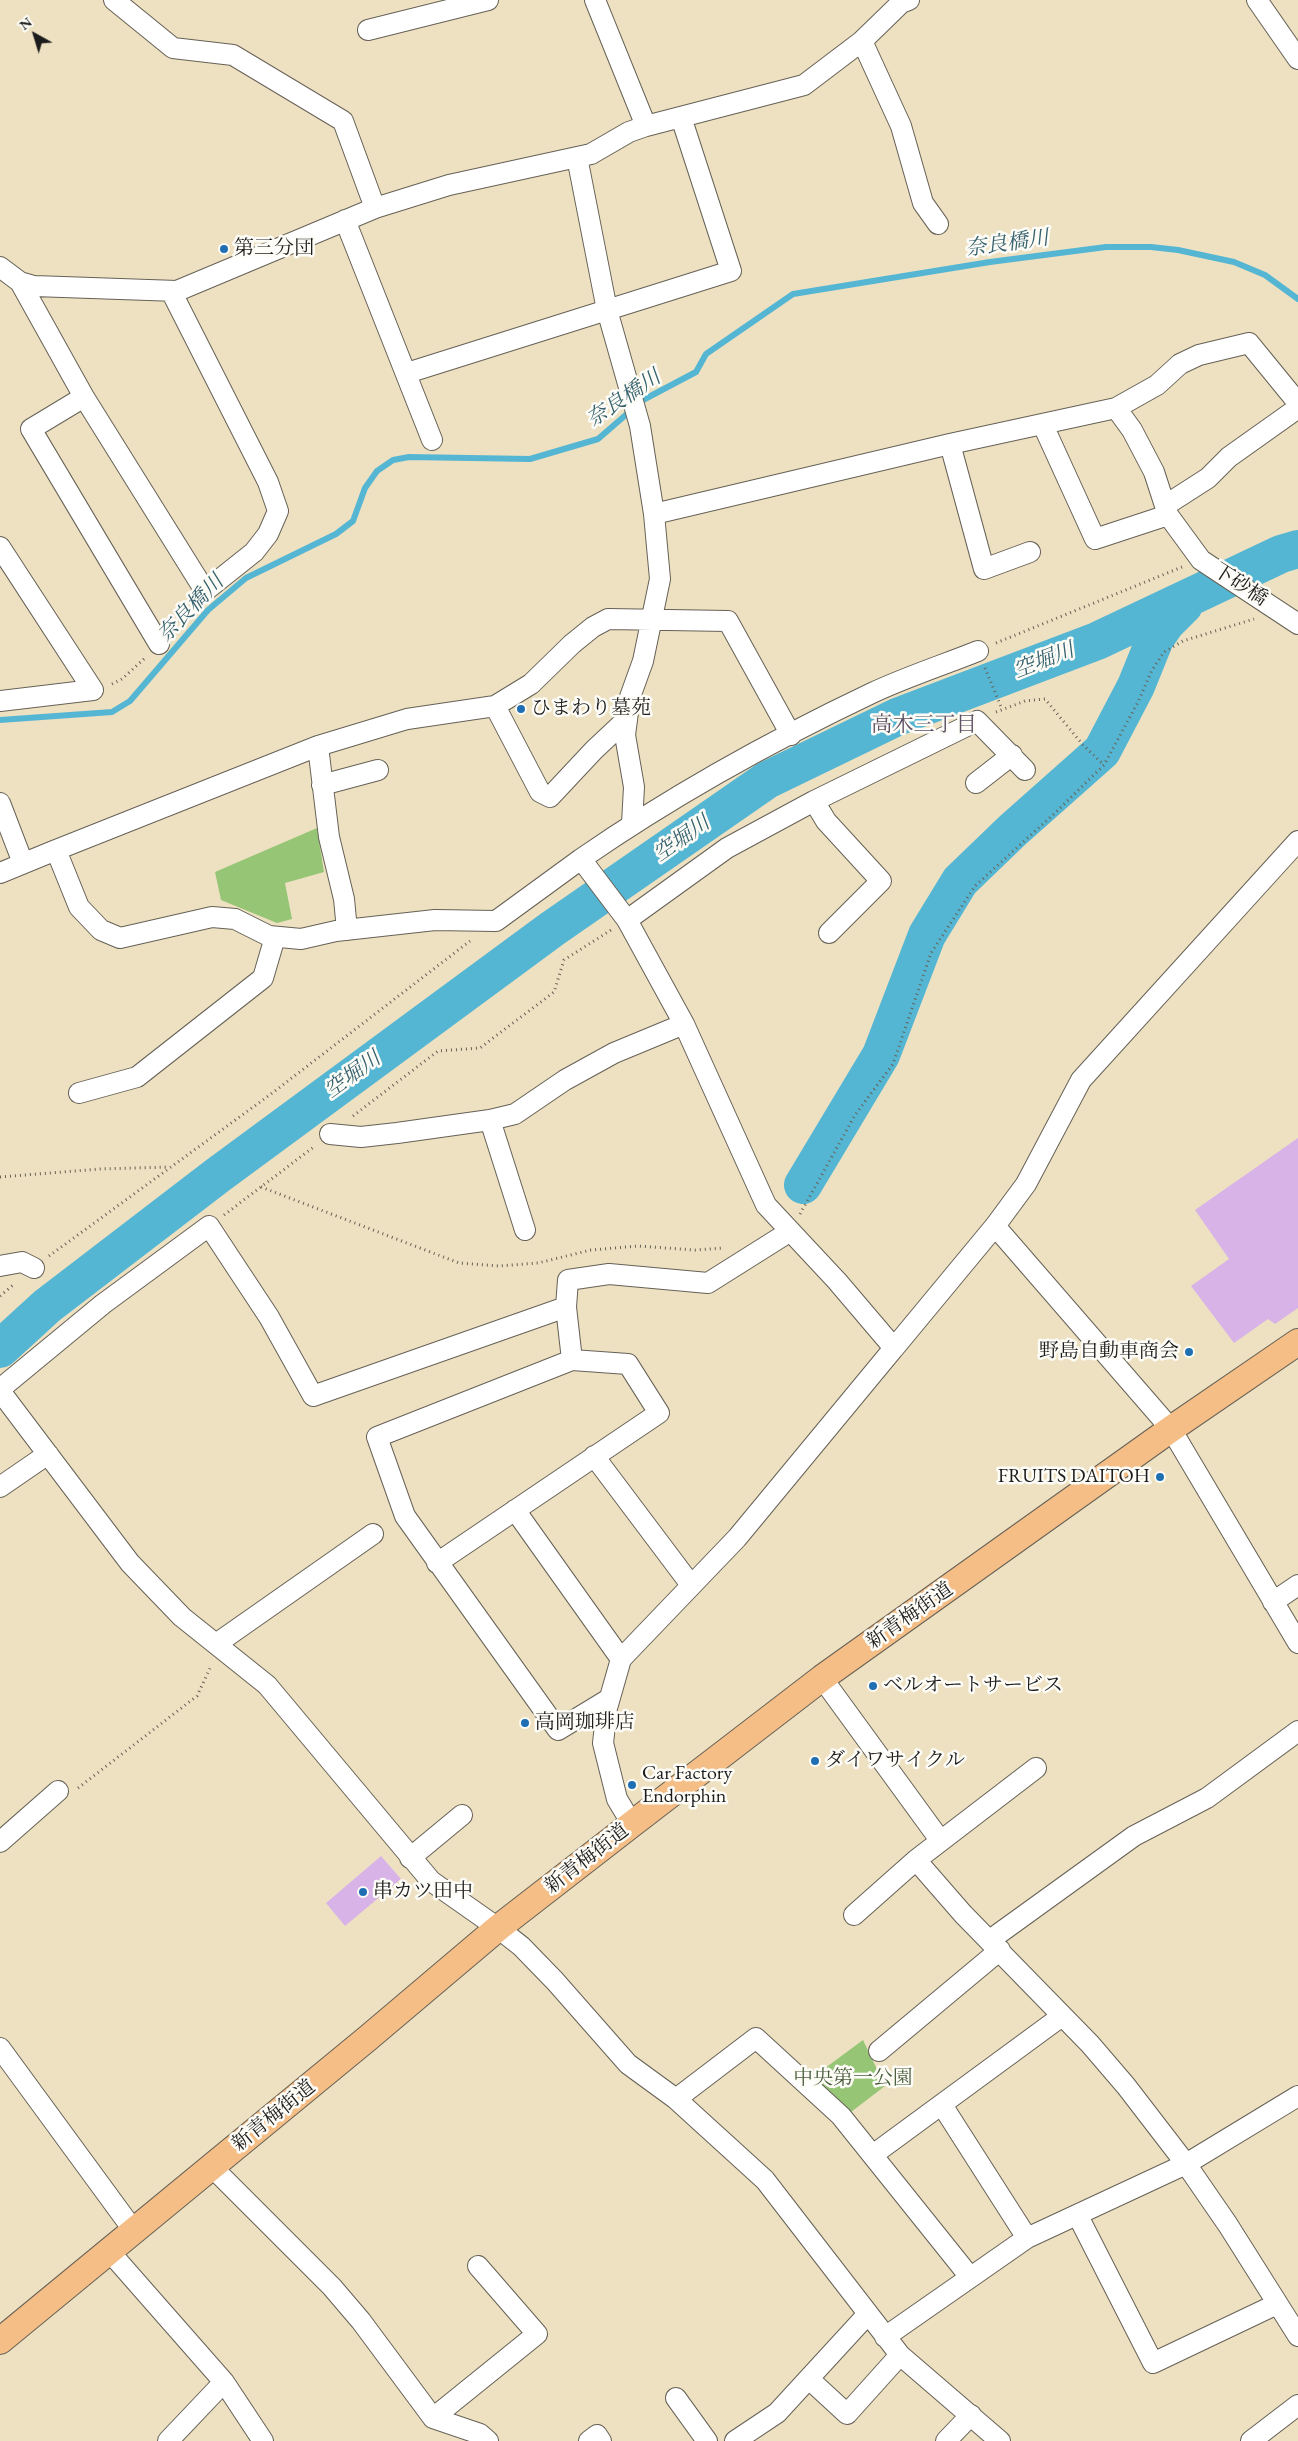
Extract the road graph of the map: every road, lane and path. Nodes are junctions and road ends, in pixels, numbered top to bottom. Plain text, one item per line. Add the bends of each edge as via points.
1 (114, 0) edge
2 (488, 0) edge
3 (595, 0) edge
4 (909, 0) edge
5 (1257, 0) edge
6 (368, 30) dead end
7 (862, 41) junction
8 (1298, 59) edge
9 (681, 117) junction
10 (646, 126) junction
11 (578, 157) junction
12 (375, 208) junction
13 (345, 220) junction
14 (938, 224) dead end
15 (0, 267) edge
16 (20, 282) junction
17 (171, 291) junction
18 (607, 310) junction
19 (407, 373) junction
20 (84, 397) junction
21 (1298, 403) edge
22 (1116, 408) junction
23 (1298, 408) edge
24 (1043, 426) junction
25 (432, 440) dead end
26 (950, 444) junction
27 (1167, 510) junction
28 (654, 514) junction
29 (0, 547) edge
30 (1030, 552) dead end
31 (1201, 560) junction
32 (1279, 611) junction
33 (653, 619) junction
34 (1298, 624) edge
35 (159, 644) dead end
36 (978, 651) junction
37 (0, 701) edge
38 (495, 706) junction
39 (1002, 708) junction
40 (627, 720) junction
41 (977, 721) junction
42 (791, 735) junction
43 (318, 746) junction
44 (1012, 755) junction
45 (1104, 765) junction
46 (378, 770) dead end
47 (1025, 770) dead end
48 (976, 783) dead end
49 (322, 785) junction
50 (814, 801) junction
51 (0, 803) edge
52 (632, 823) junction
53 (1298, 841) edge
54 (56, 850) junction
55 (22, 864) junction
56 (584, 864) junction
57 (0, 873) edge
58 (624, 917) junction
59 (496, 921) junction
60 (347, 930) junction
61 (829, 933) dead end
62 (276, 937) junction
63 (684, 1024) junction
64 (79, 1093) dead end
65 (490, 1120) junction
66 (330, 1134) junction
67 (170, 1167) junction
68 (0, 1176) edge
69 (209, 1226) junction
70 (995, 1226) junction
71 (787, 1229) junction
72 (525, 1230) dead end
73 (0, 1266) edge
74 (34, 1268) junction
75 (0, 1296) edge
76 (566, 1307) junction
77 (1298, 1342) edge
78 (894, 1348) junction
79 (572, 1360) junction
80 (0, 1390) edge
81 (1171, 1429) junction
82 (48, 1454) junction
83 (594, 1456) junction
84 (0, 1487) edge
85 (515, 1510) junction
86 (372, 1534) dead end
87 (437, 1563) junction
88 (690, 1585) junction
89 (1298, 1585) edge
90 (1273, 1602) junction
91 (1298, 1643) edge
92 (218, 1645) junction
93 (621, 1659) junction
94 (822, 1678) junction
95 (609, 1698) junction
96 (1298, 1731) edge
97 (1036, 1768) dead end
98 (58, 1792) joint
99 (462, 1815) dead end
100 (632, 1824) junction
101 (940, 1840) junction
102 (0, 1842) edge
103 (410, 1858) junction
104 (916, 1860) junction
105 (854, 1915) dead end
106 (498, 1928) junction
107 (995, 1945) junction
108 (1062, 2016) junction
109 (0, 2048) edge
110 (879, 2051) dead end
111 (1298, 2096) edge
112 (676, 2099) junction
113 (942, 2105) junction
114 (874, 2154) junction
115 (1186, 2164) junction
116 (212, 2167) junction
117 (1078, 2216) junction
118 (134, 2231) junction
119 (1027, 2238) junction
120 (109, 2251) junction
121 (478, 2266) dead end
122 (970, 2278) junction
123 (1277, 2304) junction
124 (867, 2315) junction
125 (884, 2336) junction
126 (1298, 2336) edge
127 (0, 2341) edge
128 (900, 2355) junction
129 (809, 2379) junction
130 (224, 2382) junction
131 (676, 2398) dead end
132 (1298, 2405) edge
133 (971, 2416) junction
134 (433, 2418) junction
135 (168, 2441) edge
136 (263, 2441) edge
137 (488, 2441) edge
138 (589, 2441) edge
139 (601, 2441) edge
140 (707, 2441) edge
141 (735, 2441) edge
142 (946, 2441) edge
143 (1000, 2441) edge
144 (1251, 2441) edge

1 - 12 street via 173,48 232,56 343,121
2 - 6 street
3 - 10 street
4 - 7 street via 901,3
5 - 8 street
7 - 9 street via 804,85
7 - 14 street via 901,126 923,203
9 - 10 street
9 - 18 street via 731,271
10 - 11 street via 628,132 591,154
11 - 12 street via 449,185
11 - 18 street
12 - 13 street
13 - 17 street
13 - 19 street
15 - 16 street
16 - 17 street via 34,286
16 - 20 street
17 - 20 street via 268,482 278,511 268,534 254,552 204,591
18 - 19 street
18 - 28 street via 639,422
19 - 25 street
20 - 35 street via 31,430
21 - 22 street via 1248,343 1208,352 1180,364 1157,385
22 - 24 street
22 - 27 street via 1154,472
23 - 27 street via 1229,457
24 - 26 street
24 - 27 street via 1096,539
26 - 28 street
26 - 30 street via 984,569
27 - 31 street
28 - 33 street via 660,578
29 - 37 street via 92,690
31 - 32 street, 下砂橋
31 - 36 path
32 - 34 street, 下砂橋
32 - 45 path via 1190,638 1164,652
33 - 38 street via 608,619 593,626 532,684
33 - 40 street via 630,698
33 - 42 street via 728,621
36 - 39 path
36 - 42 street via 873,692
38 - 40 street via 540,792 550,798
38 - 43 street via 407,719
39 - 41 path
39 - 45 path via 1045,699
40 - 52 street via 625,735 634,786
41 - 44 street
41 - 50 street
42 - 52 street
43 - 49 street
43 - 54 street
44 - 47 street
44 - 48 street
45 - 71 path via 975,886 931,953 893,1064 855,1115 796,1220
46 - 49 street
49 - 60 street
50 - 58 street via 727,848
50 - 61 street via 826,821 882,881
51 - 55 street
52 - 56 street
53 - 70 street via 1082,1080 1026,1184
54 - 55 street
54 - 62 street via 79,907 101,930 120,938 212,917 235,919
55 - 57 street
56 - 58 street
56 - 59 street
58 - 63 street
58 - 66 path via 564,960 554,992 480,1048 438,1051
59 - 60 street via 435,920
59 - 67 path via 271,1094
60 - 62 street via 301,939
62 - 64 street via 263,978 137,1077
63 - 65 street via 614,1053 565,1080 515,1114
63 - 71 street via 766,1205
65 - 66 street via 361,1137
65 - 72 street
66 - 69 path
67 - 68 path
67 - 74 path
69 - 76 street via 269,1317 313,1396
69 - 80 street via 102,1304
70 - 78 street
70 - 81 street
71 - 76 street via 708,1282 608,1274 568,1280
71 - 78 street
73 - 74 street via 22,1262
74 - 75 path
76 - 79 street
77 - 81 main road, 新青梅街道
78 - 88 street via 736,1538
79 - 83 street via 628,1364 660,1413
79 - 87 street via 377,1436 405,1516
80 - 82 street
81 - 90 street
81 - 94 main road, 新青梅街道
82 - 84 street
82 - 92 street via 130,1563 182,1617
83 - 85 street
83 - 88 street
85 - 87 street
85 - 93 street
86 - 92 street
87 - 95 street via 558,1730
88 - 93 street
89 - 90 street
90 - 91 street
92 - 98 path via 197,1696 68,1796
92 - 103 street via 268,1684
93 - 95 street
94 - 100 main road, 新青梅街道
94 - 101 street
95 - 100 street via 603,1744 617,1799
96 - 107 street via 1207,1798 1134,1836
97 - 101 street
98 - 102 street
99 - 103 street
100 - 106 main road, 新青梅街道
101 - 104 street
103 - 106 street via 431,1881
104 - 105 street
104 - 107 street
106 - 112 street via 555,1981 628,2064
106 - 116 main road, 新青梅街道
107 - 108 street
107 - 110 street
108 - 113 street
108 - 115 street via 1126,2086
109 - 118 street
111 - 115 street
112 - 114 street via 756,2038 841,2116
112 - 124 street via 765,2180
113 - 114 street
113 - 119 street
114 - 122 street
115 - 117 street
115 - 123 street
116 - 118 main road, 新青梅街道
116 - 134 street via 332,2286
117 - 119 street
117 - 123 street via 1152,2363
118 - 120 main road, 新青梅街道
119 - 122 street
120 - 127 main road, 新青梅街道
120 - 130 street
121 - 134 street via 537,2334
122 - 125 street
123 - 126 street
124 - 125 street
124 - 129 street
125 - 128 street
128 - 129 street via 847,2414
128 - 133 street
129 - 141 street via 777,2414
130 - 135 street
130 - 136 street
131 - 140 street
132 - 144 street
133 - 142 street
133 - 143 street
134 - 137 street via 480,2434
138 - 139 street via 597,2436

